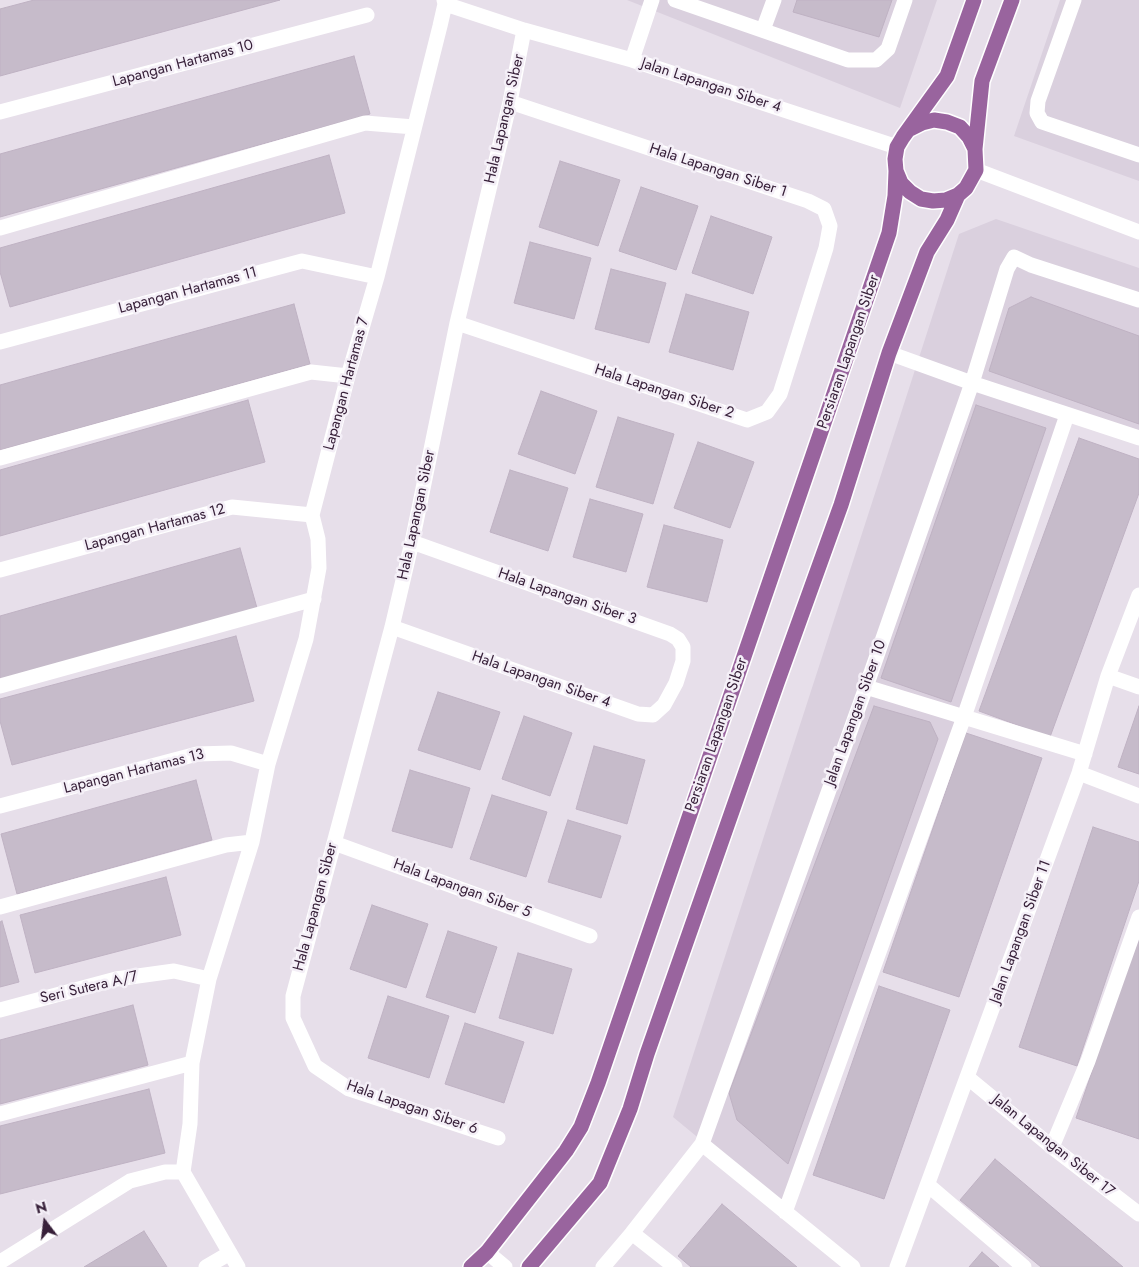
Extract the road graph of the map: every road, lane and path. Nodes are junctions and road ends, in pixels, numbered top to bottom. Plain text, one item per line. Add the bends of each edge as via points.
1 (652, 0) edge
2 (675, 0) edge
3 (774, 0) edge
4 (905, 0) edge
5 (974, 0) edge
6 (1012, 0) edge
7 (1074, 0) edge
8 (444, 2) edge
9 (367, 15) dead end
10 (524, 30) junction
11 (763, 30) junction
12 (632, 60) junction
13 (510, 102) junction
14 (0, 112) edge
15 (414, 127) junction
16 (910, 129) junction
17 (897, 147) junction
18 (975, 148) junction
19 (1139, 155) edge
20 (976, 170) junction
21 (896, 171) junction
22 (958, 195) junction
23 (0, 228) edge
24 (1139, 232) edge
25 (376, 277) junction
26 (1139, 300) edge
27 (806, 312) joint
28 (457, 323) junction
29 (0, 342) edge
30 (889, 353) junction
31 (348, 376) junction
32 (972, 383) junction
33 (1067, 415) junction
34 (1139, 438) edge
35 (0, 458) edge
36 (312, 515) junction
37 (412, 542) junction
38 (0, 570) edge
39 (1139, 595) edge
40 (314, 599) junction
41 (392, 628) junction
42 (1108, 676) junction
43 (676, 683) joint
44 (0, 686) edge
45 (866, 687) junction
46 (1139, 687) edge
47 (964, 717) junction
48 (1085, 754) junction
49 (268, 764) junction
50 (1079, 773) junction
51 (1139, 796) edge
52 (0, 806) edge
53 (252, 842) junction
54 (334, 843) junction
55 (0, 907) edge
56 (1139, 917) edge
57 (590, 936) dead end
58 (209, 979) junction
59 (293, 996) joint
60 (0, 1010) edge
61 (192, 1063) junction
62 (967, 1077) junction
63 (0, 1114) edge
64 (498, 1138) dead end
65 (702, 1144) junction
66 (1052, 1147) junction
67 (183, 1172) junction
68 (928, 1185) junction
69 (785, 1212) junction
70 (1139, 1214) edge
71 (632, 1233) junction
72 (230, 1252) junction
73 (487, 1252) junction
74 (0, 1262) edge
75 (206, 1267) edge
76 (238, 1267) edge
77 (471, 1267) edge
78 (505, 1267) edge
79 (529, 1267) edge
80 (603, 1267) edge
81 (675, 1267) edge
82 (853, 1267) edge
83 (897, 1267) edge
84 (1024, 1267) edge

1 - 12 street
2 - 11 street
3 - 11 street
4 - 11 street via 888,49 876,60 848,60
5 - 16 main road via 947,76
6 - 18 main road via 982,81
7 - 19 street via 1038,101 1037,112 1042,122
8 - 10 street, Lapangan Hartamas 7
8 - 15 street, Lapangan Hartamas 7
9 - 14 street, Lapangan Hartamas 10
10 - 12 street, Jalan Lapangan Siber 4
10 - 13 street, Hala Lapangan Siber
12 - 17 street, Jalan Lapangan Siber 4
13 - 27 street, Hala Lapangan Siber 1 via 808,201 824,210 830,226
13 - 28 street, Hala Lapangan Siber
15 - 23 street via 365,123
15 - 25 street, Lapangan Hartamas 7
16 - 17 main road
16 - 18 main road via 934,120 948,122 960,127
17 - 21 main road
18 - 20 main road
20 - 22 main road
20 - 24 street
21 - 22 main road via 901,183 921,199 946,200
21 - 73 main road, Persiaran Lapangan Siber via 889,233 598,1083 581,1127 566,1151
22 - 30 main road via 927,252
25 - 29 street, Lapangan Hartamas 11 via 302,261
25 - 31 street, Lapangan Hartamas 7
26 - 32 street, Jalan Lapangan Siber 10 via 1014,257 1007,269
27 - 28 street, Hala Lapangan Siber 2 via 780,394 766,412 747,420
28 - 37 street, Hala Lapangan Siber
30 - 32 street
30 - 79 main road via 841,505 630,1109 600,1183
31 - 35 street via 311,372
31 - 36 street, Lapangan Hartamas 7
32 - 33 street
32 - 45 street, Jalan Lapangan Siber 10
33 - 34 street
33 - 47 street
36 - 38 street, Lapangan Hartamas 12 via 232,507
36 - 40 street, Lapangan Hartamas 7 via 318,539 319,568
37 - 41 street, Hala Lapangan Siber
37 - 43 street, Hala Lapangan Siber 3 via 670,634 683,648 683,661
39 - 42 street, Jalan Lapangan Siber 11
40 - 44 street
40 - 49 street, Lapangan Hartamas 7 via 306,638
41 - 43 street, Hala Lapangan Siber 4 via 638,714 653,715 664,705
41 - 54 street, Hala Lapangan Siber
42 - 46 street
42 - 48 street, Jalan Lapangan Siber 11
45 - 47 street
45 - 65 street, Jalan Lapangan Siber 10
47 - 48 street
47 - 69 street
48 - 50 street, Jalan Lapangan Siber 11
49 - 52 street, Lapangan Hartamas 13 via 232,753 197,754
49 - 53 street, Lapangan Hartamas 7
50 - 51 street
50 - 62 street, Jalan Lapangan Siber 11
53 - 55 street via 226,845
53 - 58 street, Lapangan Hartamas 7
54 - 57 street, Hala Lapangan Siber 5
54 - 59 street, Hala Lapangan Siber
56 - 66 street via 1088,1061
58 - 60 street, Seri Sutera A/7 via 174,971 116,978
58 - 61 street, Lapangan Hartamas 7
59 - 64 street, Hala Lapagan Siber 6 via 293,1018 315,1066 349,1089
61 - 63 street
61 - 67 street, Lapangan Hartamas 7 via 190,1124
62 - 66 street, Jalan Lapangan Siber 17
62 - 68 street, Jalan Lapangan Siber 11
65 - 69 street
65 - 71 street, Jalan Lapangan Siber 10
66 - 70 street, Jalan Lapangan Siber 17
67 - 72 street
67 - 74 street via 165,1172 130,1181
68 - 83 street, Jalan Lapangan Siber 11
68 - 84 street
69 - 82 street
71 - 80 street, Jalan Lapangan Siber 10
71 - 81 street
72 - 75 street
72 - 76 street
73 - 77 main road, Persiaran Lapangan Siber
73 - 78 street

